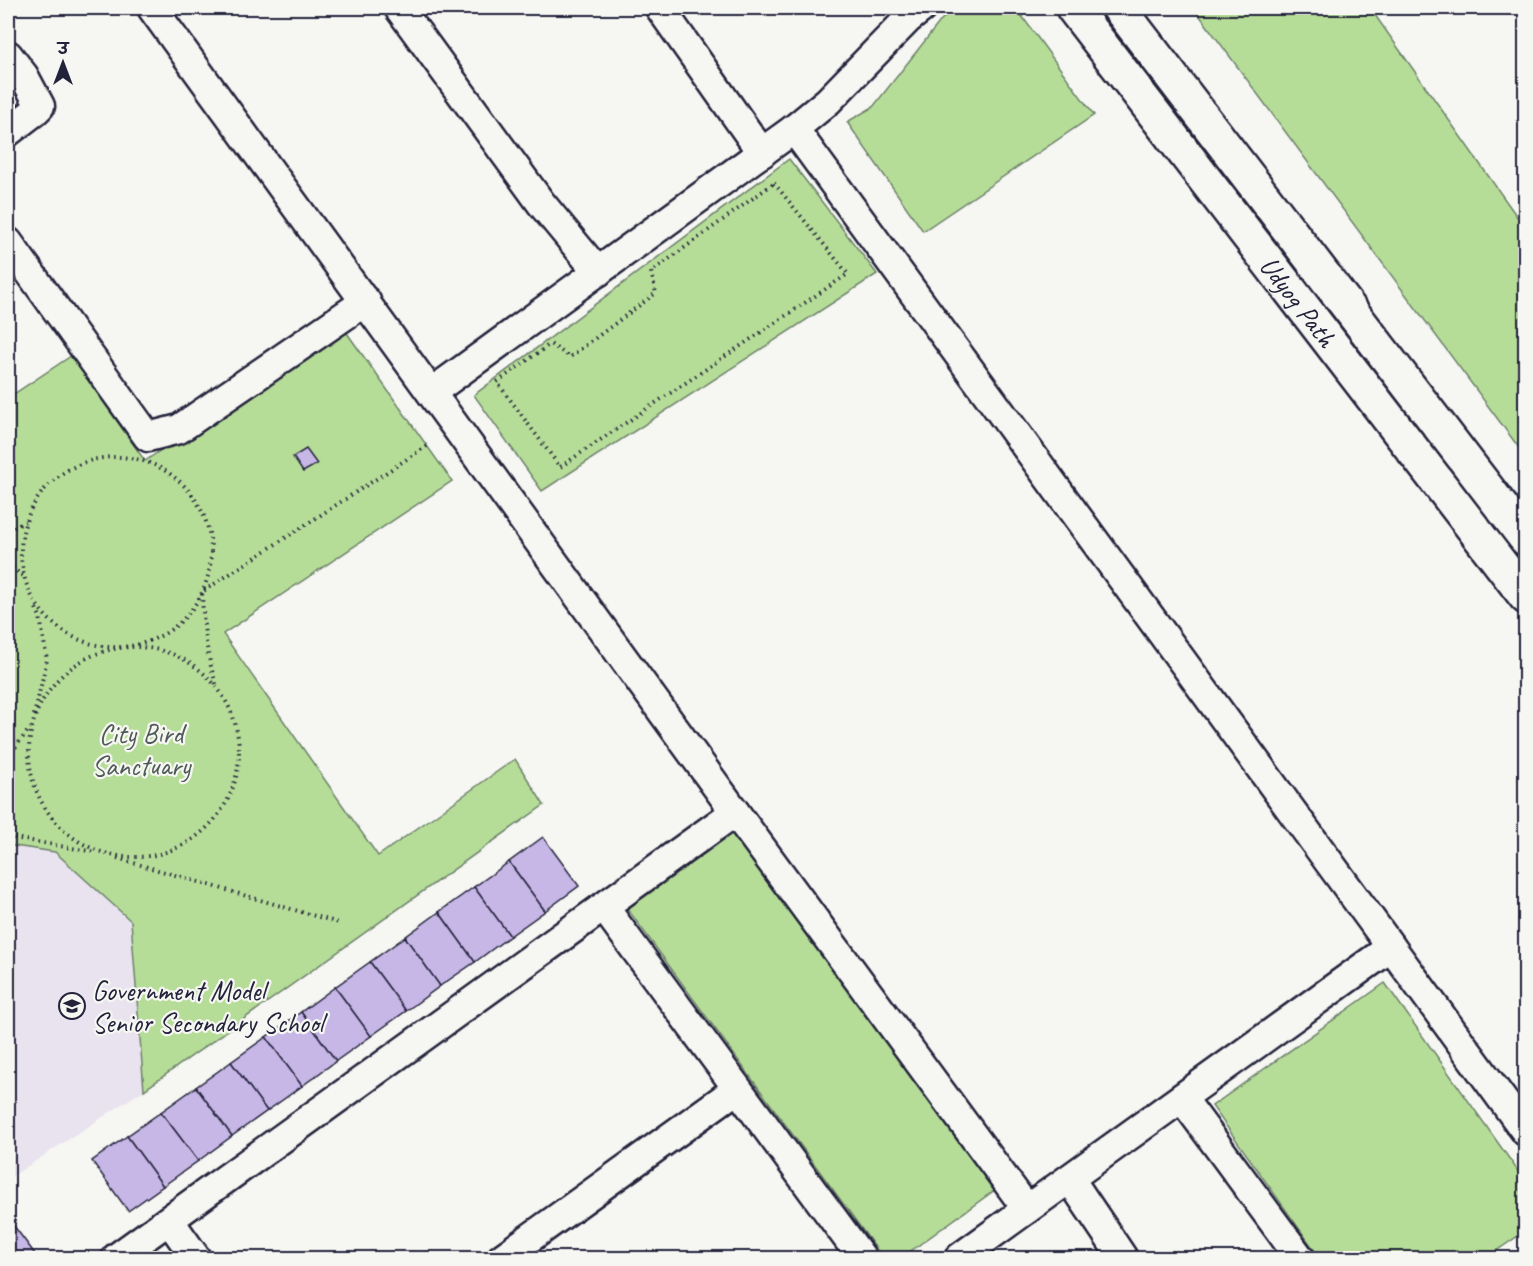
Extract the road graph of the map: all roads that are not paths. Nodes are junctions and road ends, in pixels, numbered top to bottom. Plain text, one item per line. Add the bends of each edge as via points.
1 (153, 8) edge
2 (399, 8) edge
3 (660, 8) edge
4 (922, 8) edge
5 (1073, 8) edge
6 (1119, 8) edge
7 (8, 55) edge
8 (795, 129) junction
9 (8, 132) edge
10 (762, 153) junction
11 (10, 251) edge
12 (598, 272) junction
13 (366, 301) junction
14 (432, 392) junction
15 (1526, 539) edge
16 (1526, 597) edge
17 (735, 812) junction
18 (603, 907) junction
19 (1391, 947) junction
20 (737, 1089) junction
21 (1182, 1098) junction
22 (1526, 1132) edge
23 (1070, 1179) junction
24 (1027, 1209) junction
25 (169, 1220) junction
26 (116, 1258) edge
27 (196, 1258) edge
28 (502, 1258) edge
29 (862, 1258) edge
30 (959, 1258) edge
31 (1123, 1258) edge
32 (1300, 1258) edge

1 - 13 street
2 - 12 street via 541,203
3 - 10 street
4 - 8 street
5 - 16 main road, Udyog Path
6 - 15 main road, Udyog Path
7 - 9 street via 40,106
8 - 10 street
8 - 19 street
10 - 12 street
11 - 13 street via 148,437 179,429
12 - 14 street
13 - 14 street
14 - 17 street
17 - 18 street
17 - 24 street
18 - 20 street
18 - 25 street
19 - 21 street
19 - 22 street
20 - 28 street
20 - 29 street
21 - 23 street
21 - 32 street
23 - 24 street
23 - 31 street
24 - 30 street
25 - 26 street
25 - 27 street

